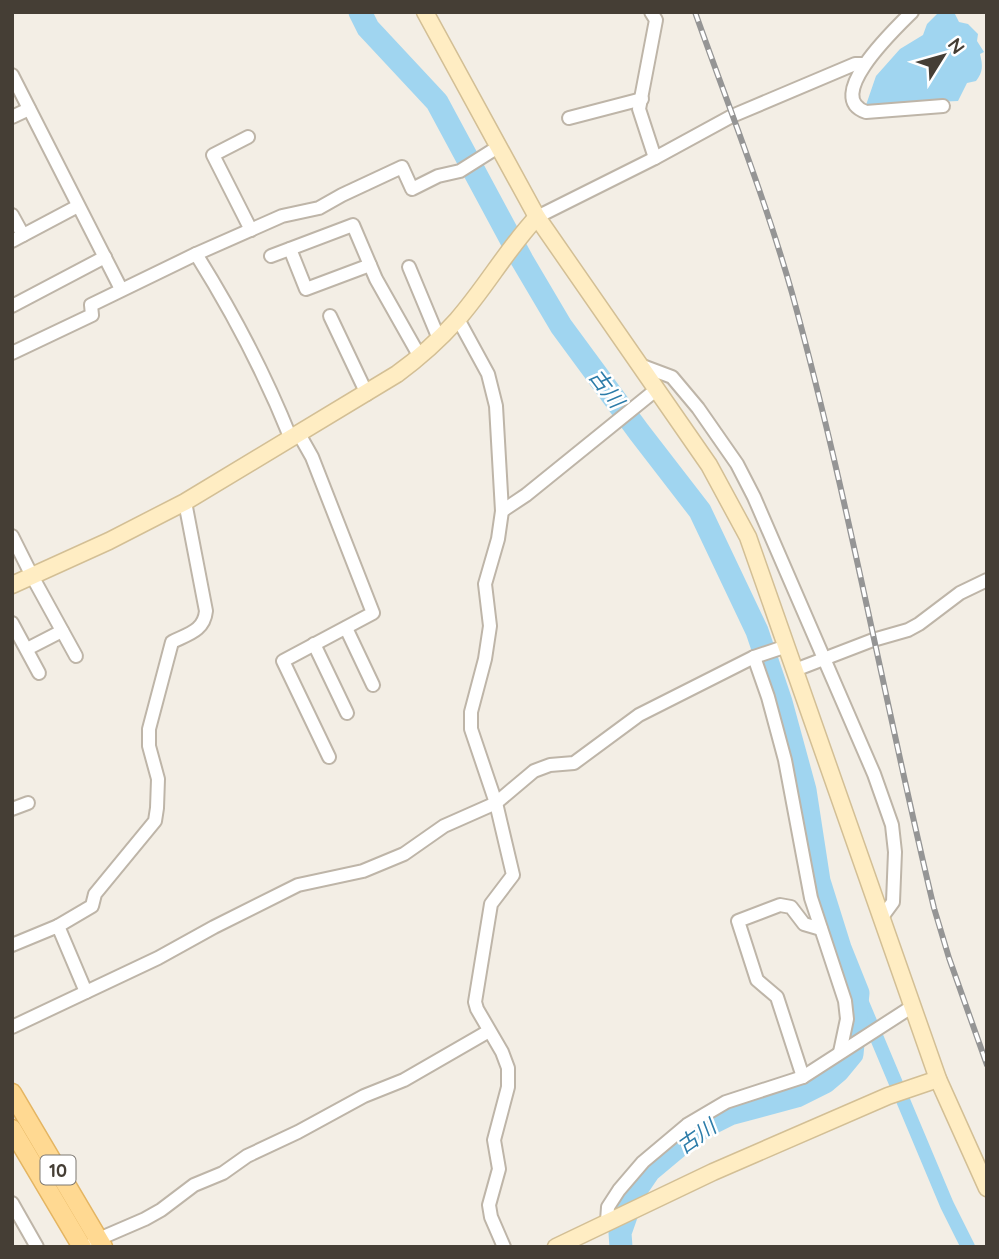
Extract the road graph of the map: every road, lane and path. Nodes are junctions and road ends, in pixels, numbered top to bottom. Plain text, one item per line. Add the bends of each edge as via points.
1 (425, 12) edge
2 (651, 12) edge
3 (912, 12) edge
4 (864, 64) junction
5 (12, 75) edge
6 (642, 99) junction
7 (943, 106) dead end
8 (29, 109) junction
9 (12, 117) edge
10 (569, 118) dead end
11 (248, 137) dead end
12 (498, 147) junction
13 (655, 158) junction
14 (78, 206) junction
15 (12, 215) edge
16 (537, 217) junction
17 (251, 230) junction
18 (18, 238) edge
19 (290, 249) junction
20 (196, 254) junction
21 (271, 256) dead end
22 (105, 257) junction
23 (370, 265) junction
24 (409, 267) dead end
25 (121, 289) junction
26 (12, 306) edge
27 (330, 316) dead end
28 (458, 319) junction
29 (439, 338) junction
30 (12, 353) edge
31 (420, 357) junction
32 (640, 365) junction
33 (657, 389) junction
34 (367, 394) junction
35 (295, 436) junction
36 (184, 502) junction
37 (502, 511) junction
38 (12, 536) edge
39 (32, 576) junction
40 (987, 580) edge
41 (12, 585) edge
42 (12, 623) edge
43 (346, 628) junction
44 (62, 631) junction
45 (314, 644) junction
46 (780, 648) junction
47 (27, 649) junction
48 (76, 656) dead end
49 (755, 657) junction
50 (824, 660) junction
51 (795, 670) junction
52 (39, 673) dead end
53 (373, 684) dead end
54 (347, 713) dead end
55 (329, 757) dead end
56 (28, 803) dead end
57 (496, 803) junction
58 (12, 809) edge
59 (882, 917) junction
60 (58, 926) junction
61 (821, 929) junction
62 (12, 945) edge
63 (86, 992) junction
64 (913, 1006) junction
65 (12, 1027) edge
66 (489, 1031) junction
67 (842, 1051) junction
68 (803, 1077) junction
69 (938, 1079) junction
70 (12, 1093) edge
71 (12, 1129) edge
72 (985, 1181) edge
73 (12, 1203) edge
74 (610, 1220) junction
75 (89, 1245) edge
76 (37, 1247) edge
77 (505, 1247) edge
78 (555, 1247) edge

1 - 12 street
2 - 6 street via 656,20
3 - 4 street
4 - 7 street via 853,101 859,110
4 - 13 street via 732,116
5 - 8 street
6 - 10 street
6 - 13 street via 639,110
8 - 9 street
8 - 14 street
11 - 17 street via 213,155
12 - 16 street
12 - 17 street via 460,171 412,189 402,167 319,208 282,216
13 - 16 street
14 - 18 street
14 - 22 street
15 - 18 street
16 - 28 street
16 - 32 street
17 - 20 street
19 - 21 street
19 - 23 street via 353,225
19 - 23 street via 306,289
20 - 25 street
20 - 35 street
22 - 25 street
22 - 26 street
23 - 31 street
24 - 29 street
25 - 30 street via 91,305 92,315
27 - 34 street
28 - 29 street
28 - 37 street via 488,374 496,405
29 - 31 street
31 - 34 street
32 - 33 street
32 - 50 street via 672,377 737,464
33 - 37 street
33 - 46 street via 709,465 748,537
34 - 35 street
35 - 36 street
35 - 43 street via 312,457 373,613
36 - 39 street
36 - 60 street via 206,611 200,628 172,642 149,729 158,779 155,821 95,894 92,906
37 - 57 street via 485,584 490,625 485,659 471,712 471,729
38 - 39 street
39 - 41 street
39 - 44 street
40 - 50 street via 960,593 919,624
42 - 47 street
43 - 45 street
43 - 53 street
44 - 47 street
44 - 48 street
45 - 54 street
45 - 55 street via 283,661
46 - 49 street
46 - 51 street
47 - 52 street
49 - 57 street via 639,715 574,763 534,771
49 - 61 street via 785,760
50 - 51 street
50 - 59 street via 892,825 893,902
51 - 59 street
56 - 58 street
57 - 63 street via 444,827 404,854 363,871 298,886
57 - 66 street via 513,875 491,904 475,1002
59 - 64 street
60 - 62 street
60 - 63 street
61 - 67 street via 845,1001
61 - 68 street via 804,924 791,907 780,905 737,921 757,980 778,998
63 - 65 street
64 - 67 street
64 - 69 street
66 - 75 street via 404,1080 247,1156 194,1185 162,1210
66 - 77 street via 508,1068 508,1087 494,1140 499,1169 489,1205
67 - 68 street
68 - 74 street via 726,1102 687,1125 643,1162 619,1190 608,1207
69 - 72 street
69 - 74 street via 888,1096
70 - 75 main road, 10
71 - 75 main road, 10
73 - 76 street
74 - 78 street

